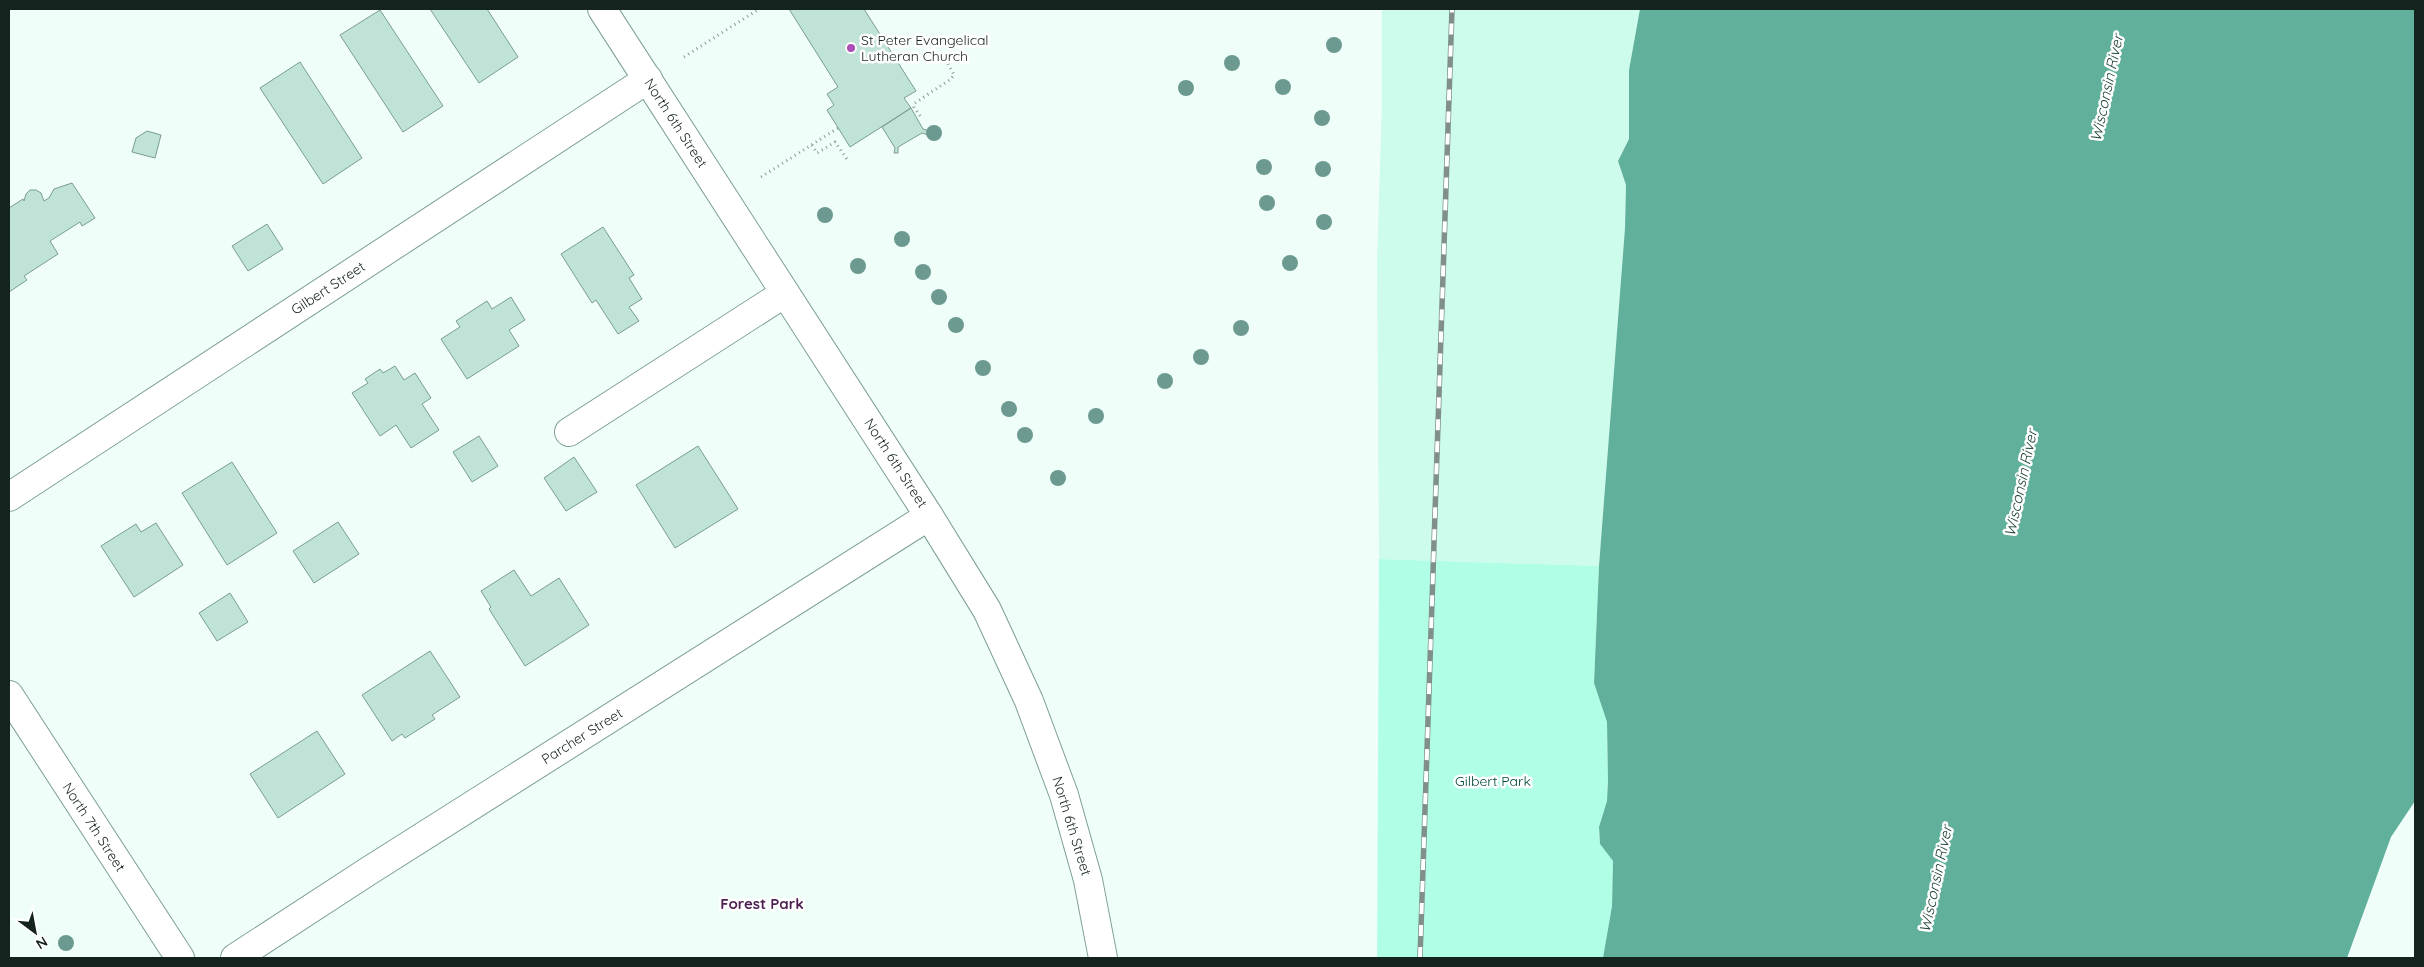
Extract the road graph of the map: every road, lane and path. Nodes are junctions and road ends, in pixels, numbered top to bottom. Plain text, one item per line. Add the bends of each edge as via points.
1 (602, 9) edge
2 (759, 9) edge
3 (684, 57) dead end
4 (945, 58) dead end
5 (648, 79) junction
6 (920, 116) dead end
7 (838, 128) dead end
8 (812, 145) junction
9 (849, 162) dead end
10 (761, 177) dead end
11 (785, 293) junction
12 (569, 432) dead end
13 (9, 496) edge
14 (930, 516) junction
15 (9, 695) edge
16 (180, 958) edge
17 (235, 958) edge
18 (1103, 958) edge

1 - 5 street, North 6th Street
2 - 3 path
4 - 6 path via 954,75 915,103
5 - 11 street, North 6th Street
5 - 13 street, Gilbert Street
7 - 8 path
8 - 9 path via 817,153 835,142
8 - 10 path
11 - 12 street
11 - 14 street, North 6th Street
14 - 17 street, Parcher Street via 375,866
14 - 18 street, North 6th Street via 987,610 1029,701 1064,795 1088,880
15 - 16 street, North 7th Street

